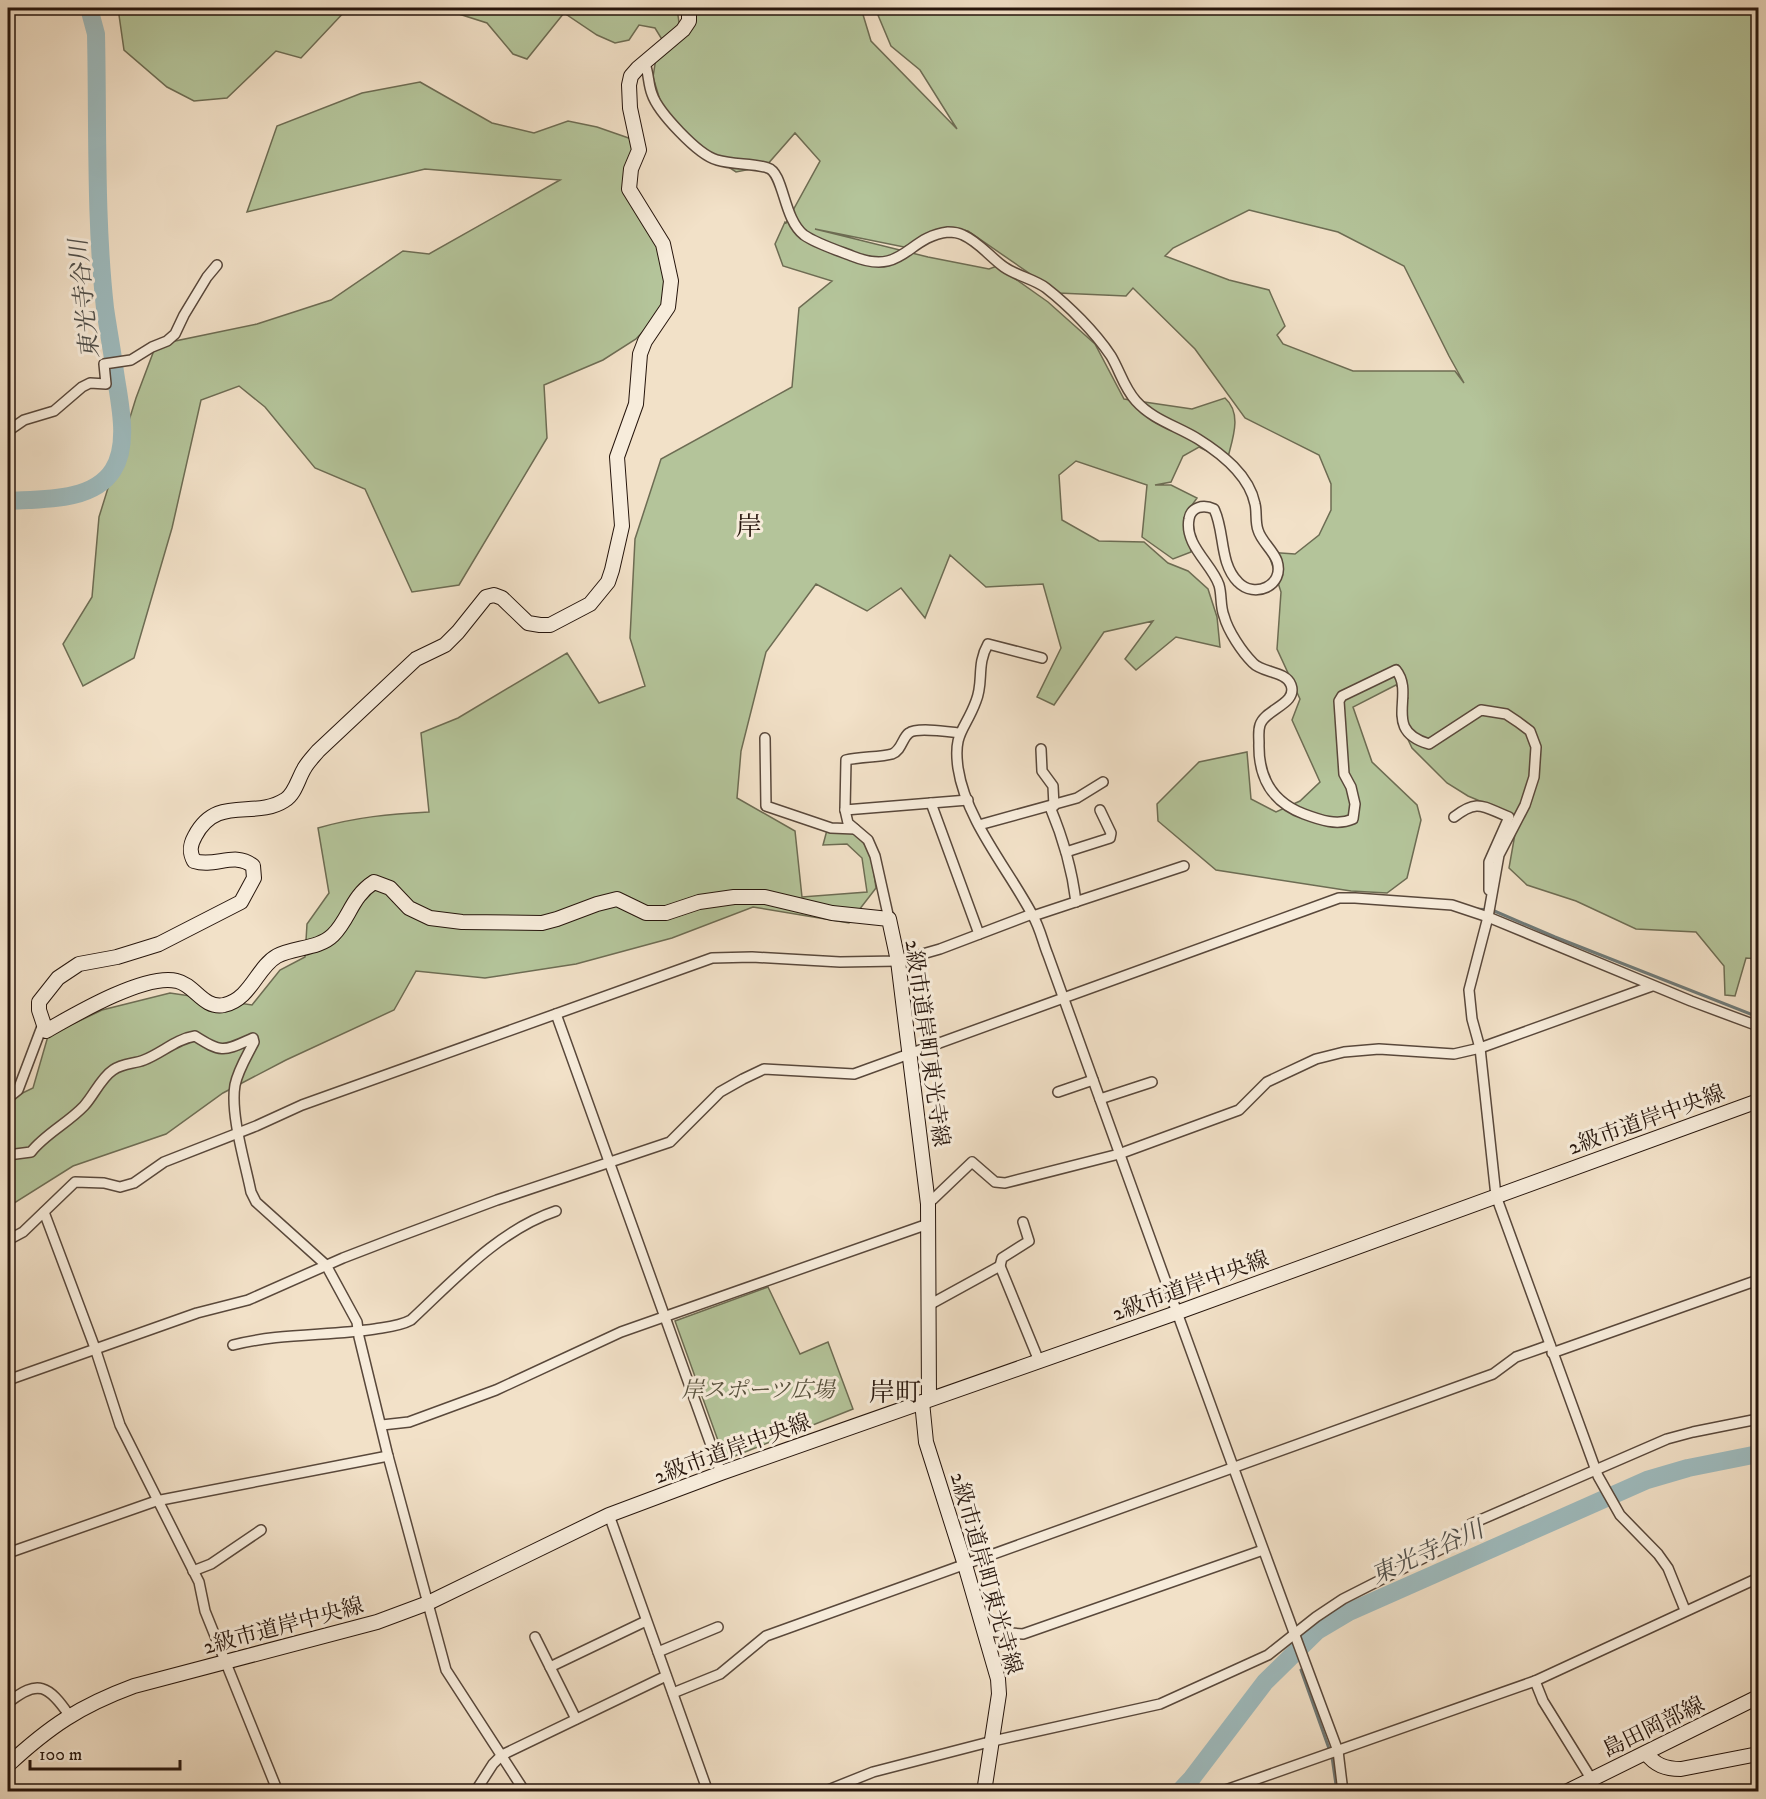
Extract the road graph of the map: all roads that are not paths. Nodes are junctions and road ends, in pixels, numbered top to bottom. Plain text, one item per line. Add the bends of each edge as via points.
1 (689, 8) edge
2 (645, 63) junction
3 (217, 265) dead end
4 (8, 431) edge
5 (1042, 658) dead end
6 (960, 733) junction
7 (765, 738) dead end
8 (1041, 749) dead end
9 (1103, 782) dead end
10 (968, 800) junction
11 (931, 803) junction
12 (1052, 806) junction
13 (844, 810) junction
14 (1100, 810) dead end
15 (1454, 817) dead end
16 (979, 825) junction
17 (855, 829) junction
18 (1066, 852) junction
19 (1184, 866) dead end
20 (1076, 902) junction
21 (1490, 904) junction
22 (1032, 915) junction
23 (1488, 917) junction
24 (889, 919) junction
25 (979, 934) junction
26 (898, 961) junction
27 (1652, 986) junction
28 (1064, 998) junction
29 (556, 1014) junction
30 (43, 1024) junction
31 (1758, 1026) edge
32 (1480, 1048) junction
33 (910, 1053) junction
34 (1093, 1080) junction
35 (1152, 1082) dead end
36 (1058, 1092) dead end
37 (8, 1098) edge
38 (1100, 1099) junction
39 (1758, 1101) edge
40 (239, 1133) junction
41 (1119, 1154) junction
42 (8, 1155) edge
43 (609, 1162) junction
44 (1496, 1196) junction
45 (928, 1204) junction
46 (556, 1211) dead end
47 (44, 1212) junction
48 (1023, 1222) dead end
49 (928, 1224) junction
50 (8, 1240) edge
51 (326, 1265) junction
52 (1000, 1266) junction
53 (1758, 1280) edge
54 (929, 1305) junction
55 (1176, 1313) junction
56 (664, 1316) junction
57 (358, 1331) junction
58 (233, 1345) dead end
59 (94, 1348) junction
60 (1551, 1349) junction
61 (1039, 1361) junction
62 (8, 1380) edge
63 (926, 1401) junction
64 (1758, 1419) edge
65 (382, 1425) junction
66 (388, 1456) junction
67 (1233, 1468) junction
68 (721, 1473) junction
69 (1597, 1474) junction
70 (156, 1501) junction
71 (609, 1515) junction
72 (261, 1530) dead end
73 (1263, 1550) junction
74 (8, 1553) edge
75 (965, 1565) junction
76 (193, 1571) junction
77 (1758, 1578) edge
78 (428, 1603) junction
79 (1685, 1610) junction
80 (646, 1621) junction
81 (718, 1627) dead end
82 (984, 1631) junction
83 (1295, 1636) junction
84 (535, 1637) dead end
85 (658, 1652) junction
86 (226, 1662) junction
87 (550, 1667) junction
88 (666, 1676) junction
89 (1535, 1681) junction
90 (673, 1693) junction
91 (1758, 1697) edge
92 (8, 1703) edge
93 (69, 1715) junction
94 (576, 1719) junction
95 (993, 1741) junction
96 (1338, 1751) junction
97 (1646, 1753) junction
98 (1758, 1754) edge
99 (502, 1755) junction
100 (8, 1765) edge
101 (1592, 1779) junction
102 (278, 1791) edge
103 (476, 1791) edge
104 (525, 1791) edge
105 (708, 1791) edge
106 (823, 1791) edge
107 (984, 1791) edge
108 (1220, 1791) edge
109 (1343, 1791) edge
110 (1566, 1791) edge
111 (1573, 1791) edge

1 - 2 street via 689,21 683,30
2 - 21 street via 652,94 693,146 712,159 773,171 793,222 804,235 869,262 881,263 892,261 937,235 962,234 1003,266 1045,287 1092,330 1111,355 1126,389 1151,414 1196,438 1230,463 1252,494 1258,531 1277,562 1277,579 1259,590 1238,582 1227,561 1214,509 1199,506 1193,512 1190,533 1218,584 1224,617 1235,638 1258,668 1287,678 1291,685 1288,701 1263,718 1259,728 1262,773 1269,789 1283,803 1333,822 1353,819 1355,804 1344,774 1339,701 1396,670 1401,676 1401,718 1417,740 1429,744 1481,710 1506,714 1530,731 1536,747 1534,777 1525,805 1499,855
2 - 30 street via 631,76 629,85 639,150 628,178 629,189 663,244 671,281 668,308 642,348 636,404 617,457 622,526 608,582 590,604 550,625 528,623 502,598 486,597 444,645 416,659 318,751 287,800 272,806 218,813 198,829 190,854 194,861 201,864 234,858 253,866 254,878 241,902 159,944 79,964 58,978 39,1002
3 - 4 street via 167,341 131,360 104,364 106,384 90,383 54,411 24,420
5 - 6 street via 988,644 981,655 977,700
6 - 10 street via 956,744 958,771
6 - 13 street via 915,730 908,733 893,754 846,760
7 - 17 street via 766,806 831,828
8 - 12 street via 1042,771 1053,786
9 - 12 street via 1077,798
10 - 11 street
10 - 16 street
11 - 13 street
11 - 25 street
12 - 16 street
12 - 18 street
13 - 17 street via 848,823
14 - 18 street via 1110,838
15 - 21 street via 1467,806 1477,804 1509,817 1489,862
16 - 22 street
17 - 24 street via 868,840 876,856
18 - 20 street
19 - 20 street
20 - 22 street
21 - 23 street
22 - 25 street
22 - 28 street
23 - 27 street
23 - 28 street via 1452,905 1339,898
23 - 32 street via 1469,990
24 - 26 street, 2級市道岸町東光寺線
24 - 30 street, 2級市道岸町東光寺線 via 832,913 765,897 734,897 699,902 666,913 646,913 617,899 542,923 462,922 430,918 409,908 390,888 374,882 363,890 333,935 276,957 239,999 223,1005 210,1004 179,981 171,980 146,984 96,1002 46,1031
25 - 26 street
26 - 29 street via 712,958
26 - 33 street, 2級市道岸町東光寺線
27 - 31 street
27 - 32 street
28 - 33 street
28 - 34 street
29 - 40 street via 302,1105
29 - 43 street
30 - 37 street via 18,1090
32 - 41 street via 1454,1054 1379,1049 1316,1059 1266,1082 1239,1110
32 - 44 street
33 - 43 street via 854,1074 764,1069 720,1092 670,1142
33 - 45 street, 2級市道岸町東光寺線
34 - 36 street
34 - 38 street
35 - 38 street
38 - 41 street
39 - 44 street, 2級市道岸中央線
40 - 42 street via 234,1111 235,1085 253,1038 227,1050 214,1048 195,1036 111,1071 83,1107 31,1152
40 - 47 street via 164,1162 134,1183 120,1186 75,1182
40 - 51 street via 256,1202
41 - 45 street via 1005,1183 995,1182 972,1162
41 - 55 street
43 - 51 street
43 - 56 street
44 - 55 street, 2級市道岸中央線
44 - 60 street
45 - 49 street, 2級市道岸町東光寺線
46 - 57 street via 535,1218 513,1233 411,1320
47 - 50 street
47 - 59 street
48 - 52 street via 1029,1241 1002,1258
49 - 54 street, 2級市道岸町東光寺線
49 - 56 street
51 - 57 street via 357,1322
51 - 59 street via 248,1300
52 - 54 street
52 - 61 street
53 - 60 street
54 - 63 street, 2級市道岸町東光寺線
55 - 61 street, 2級市道岸中央線
55 - 67 street
56 - 65 street via 496,1390 409,1422
56 - 68 street
57 - 58 street via 276,1336
57 - 65 street
59 - 62 street
59 - 70 street via 120,1425
60 - 67 street via 1516,1357 1493,1374
60 - 69 street
61 - 63 street, 2級市道岸中央線
63 - 68 street, 2級市道岸中央線
63 - 75 street, 2級市道岸町東光寺線 via 926,1442
64 - 69 street via 1667,1439
65 - 66 street
66 - 70 street
66 - 78 street
67 - 73 street
67 - 75 street
68 - 71 street, 2級市道岸中央線
69 - 79 street via 1620,1515 1668,1568
69 - 83 street via 1470,1524 1461,1539 1343,1599
70 - 74 street
70 - 76 street
71 - 78 street, 2級市道岸中央線
71 - 80 street
72 - 76 street via 211,1564
73 - 82 street via 1023,1634
73 - 83 street
75 - 82 street, 2級市道岸町東光寺線
75 - 90 street via 766,1636 720,1674
76 - 86 street
77 - 79 street
78 - 86 street, 2級市道岸中央線 via 377,1622
78 - 99 street via 446,1670
79 - 89 street
80 - 85 street
80 - 87 street
81 - 85 street
82 - 95 street, 2級市道岸町東光寺線 via 998,1679
83 - 95 street via 1268,1655 1160,1704
83 - 96 street
84 - 87 street
85 - 88 street
86 - 93 street, 2級市道岸中央線 via 134,1686
86 - 102 street
87 - 94 street
88 - 90 street
88 - 94 street
89 - 96 street
89 - 101 street via 1543,1701
90 - 105 street
91 - 97 street, 島田岡部線
92 - 93 street via 22,1691 46,1690
93 - 100 street, 2級市道岸中央線 via 36,1738
94 - 99 street
95 - 106 street via 873,1772
95 - 107 street, 2級市道岸町東光寺線
96 - 108 street
96 - 109 street
97 - 98 street via 1654,1763 1668,1769
97 - 101 street, 島田岡部線
99 - 103 street
99 - 104 street
101 - 110 street, 島田岡部線
101 - 111 street

